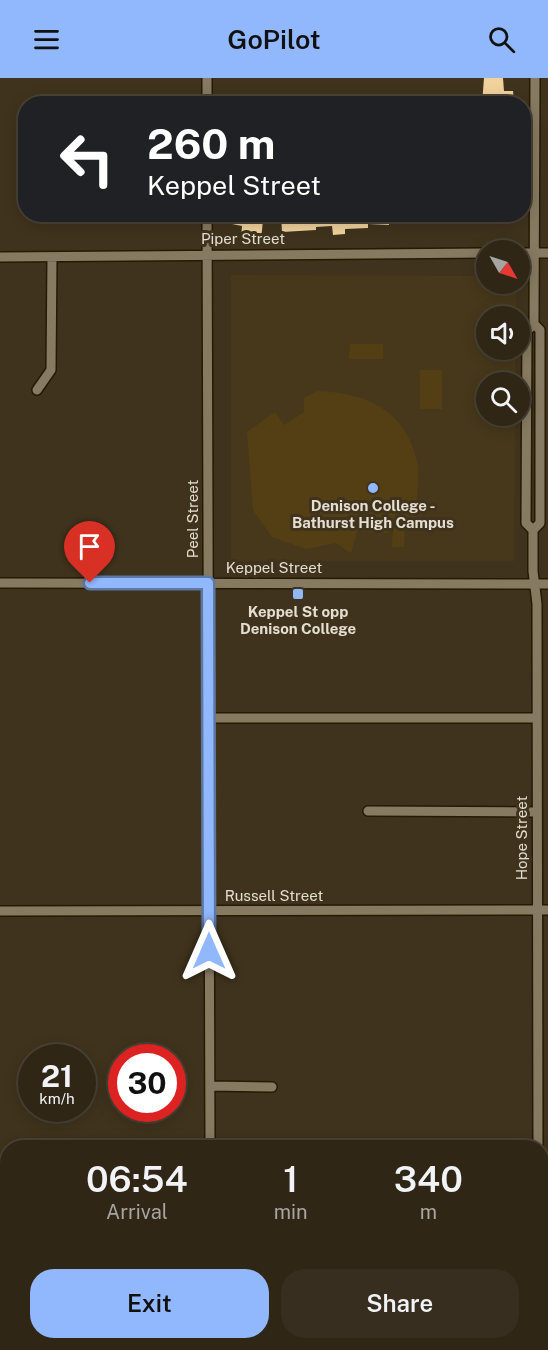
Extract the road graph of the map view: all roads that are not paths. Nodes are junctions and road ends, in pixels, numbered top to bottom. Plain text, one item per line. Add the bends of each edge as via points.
1 (207, 78) edge
2 (535, 78) edge
3 (207, 96) edge
4 (207, 222) edge
5 (476, 253) edge
6 (530, 253) edge
7 (535, 253) junction
8 (548, 253) edge
9 (207, 255) junction
10 (0, 257) edge
11 (52, 257) junction
12 (37, 390) dead end
13 (0, 583) edge
14 (208, 583) junction
15 (535, 584) junction
16 (548, 584) edge
17 (208, 718) junction
18 (537, 718) junction
19 (368, 811) dead end
20 (537, 812) junction
21 (0, 910) edge
22 (537, 910) junction
23 (548, 910) edge
24 (209, 911) junction
25 (210, 1086) junction
26 (272, 1087) dead end
27 (210, 1140) edge
28 (538, 1140) edge

1 - 3 street
2 - 7 street, Hope Street
4 - 9 street, Peel Street
5 - 9 street, Piper Street
6 - 7 street
7 - 8 street
7 - 15 street, Hope Street via 534,324 527,331 526,444 526,523 533,530
9 - 11 street, Piper Street
9 - 14 street, Peel Street
10 - 11 street, Piper Street
11 - 12 street via 51,370
13 - 14 street, Keppel Street
14 - 15 street, Keppel Street
14 - 17 street, Peel Street
15 - 16 street, Keppel Street
15 - 18 street, Hope Street
17 - 18 street
17 - 24 street, Peel Street
18 - 20 street, Hope Street
19 - 20 street
20 - 22 street, Hope Street
21 - 24 street, Russell Street
22 - 23 street, Russell Street
22 - 24 street, Russell Street
22 - 28 street, Hope Street
24 - 25 street, Peel Street
25 - 26 street
25 - 27 street, Peel Street

